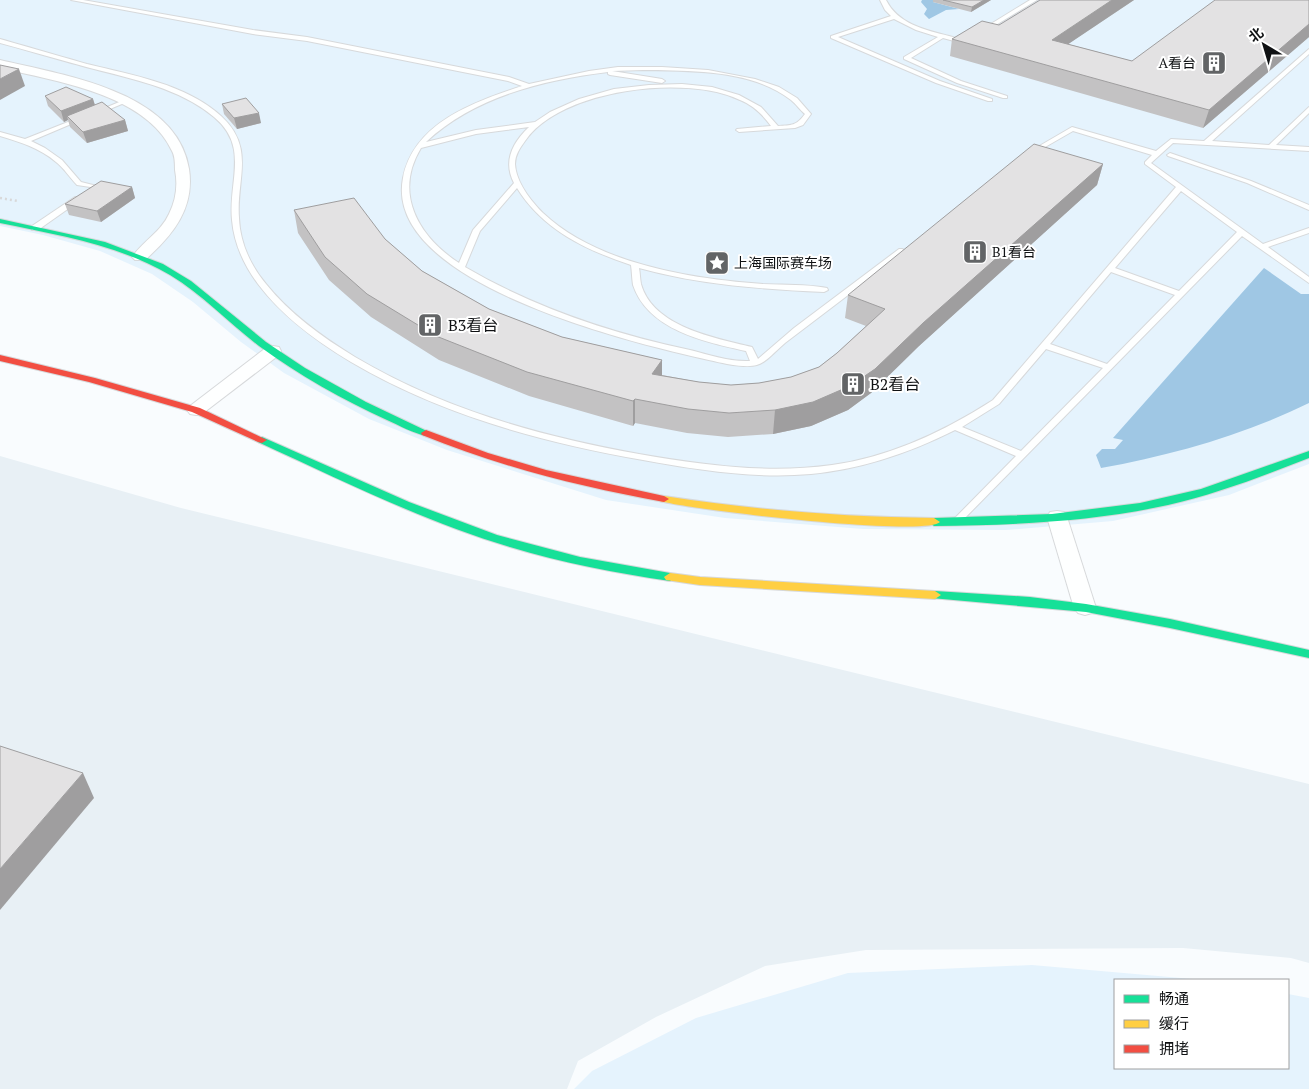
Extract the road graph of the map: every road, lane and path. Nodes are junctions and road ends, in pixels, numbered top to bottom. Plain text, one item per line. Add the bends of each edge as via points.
1 (74, 0) edge
2 (883, 0) edge
3 (1034, 0) edge
4 (894, 17) junction
5 (943, 36) junction
6 (0, 41) edge
7 (1309, 51) edge
8 (0, 64) edge
9 (599, 71) junction
10 (529, 86) junction
11 (687, 86) junction
12 (1005, 97) dead end
13 (990, 100) dead end
14 (126, 101) junction
15 (1309, 109) edge
16 (538, 124) junction
17 (775, 127) junction
18 (739, 130) dead end
19 (0, 134) edge
20 (25, 141) junction
21 (1206, 143) junction
22 (418, 147) junction
23 (1270, 147) junction
24 (1309, 149) edge
25 (1157, 154) junction
26 (1170, 155) dead end
27 (1024, 158) edge
28 (517, 184) junction
29 (1180, 187) junction
30 (0, 198) edge
31 (18, 201) dead end
32 (1309, 208) edge
33 (0, 221) edge
34 (35, 228) junction
35 (1309, 230) edge
36 (1242, 232) junction
37 (910, 246) edge
38 (1262, 246) junction
39 (140, 257) junction
40 (635, 265) junction
41 (461, 268) junction
42 (1110, 269) junction
43 (1309, 281) edge
44 (824, 290) dead end
45 (1180, 294) junction
46 (1044, 345) junction
47 (273, 351) junction
48 (0, 358) edge
49 (755, 363) junction
50 (1109, 367) junction
51 (196, 410) junction
52 (955, 428) junction
53 (1023, 454) junction
54 (1309, 454) edge
55 (1057, 517) junction
56 (956, 522) junction
57 (1085, 608) junction
58 (1309, 654) edge

1 - 10 lane via 307,39 509,79
2 - 4 lane
3 - 5 lane via 966,42
4 - 5 lane
4 - 13 lane via 833,37 938,82
5 - 12 lane via 906,58 959,82
6 - 52 lane via 172,90 211,110 231,131 240,154 234,207 236,230 245,258 256,276 292,317 316,336 370,371 428,398 526,433 579,446 718,470 761,473 811,471 852,464 904,450
7 - 21 lane
8 - 14 street via 91,87
9 - 10 lane
9 - 11 lane
9 - 17 lane via 620,68 690,69 758,82 792,98 807,112 798,126
10 - 22 lane via 455,116
11 - 16 lane via 647,86 602,94 566,107
11 - 17 lane via 739,97 761,111
14 - 20 lane
14 - 39 street via 166,130 179,150 185,170 180,207 159,240
15 - 23 lane
16 - 22 lane via 476,132
16 - 28 lane via 518,144 513,154 513,175
17 - 18 lane
19 - 20 lane
20 - 34 lane via 60,161 79,184 95,187
21 - 23 lane
21 - 25 lane via 1171,141
22 - 41 lane via 405,186 410,212 428,241
23 - 24 lane
25 - 27 lane via 1072,129
25 - 29 lane via 1146,163
26 - 32 lane via 1249,182
28 - 40 lane via 536,210 552,224 598,251
28 - 41 lane via 477,230
29 - 36 lane
29 - 42 lane
30 - 31 path
33 - 34 street
34 - 39 street via 103,244
35 - 38 lane
36 - 38 lane
36 - 45 lane
37 - 49 lane
38 - 43 lane
39 - 47 street via 184,281
40 - 44 lane via 704,281
40 - 49 lane via 641,293 660,315 703,338 749,349
41 - 49 lane via 523,300 592,327 669,349 721,360
42 - 45 lane
42 - 46 lane
45 - 50 lane
46 - 50 lane
46 - 52 lane via 996,402
47 - 51 street
47 - 56 street via 376,411 475,452 601,488 780,517 868,523
48 - 51 street
50 - 53 lane
51 - 57 street via 392,500 493,538 553,555 632,571 700,580 1017,600
52 - 53 lane
53 - 56 lane
54 - 55 street via 1237,482 1150,505
55 - 56 street
55 - 57 street
57 - 58 street via 1161,621

